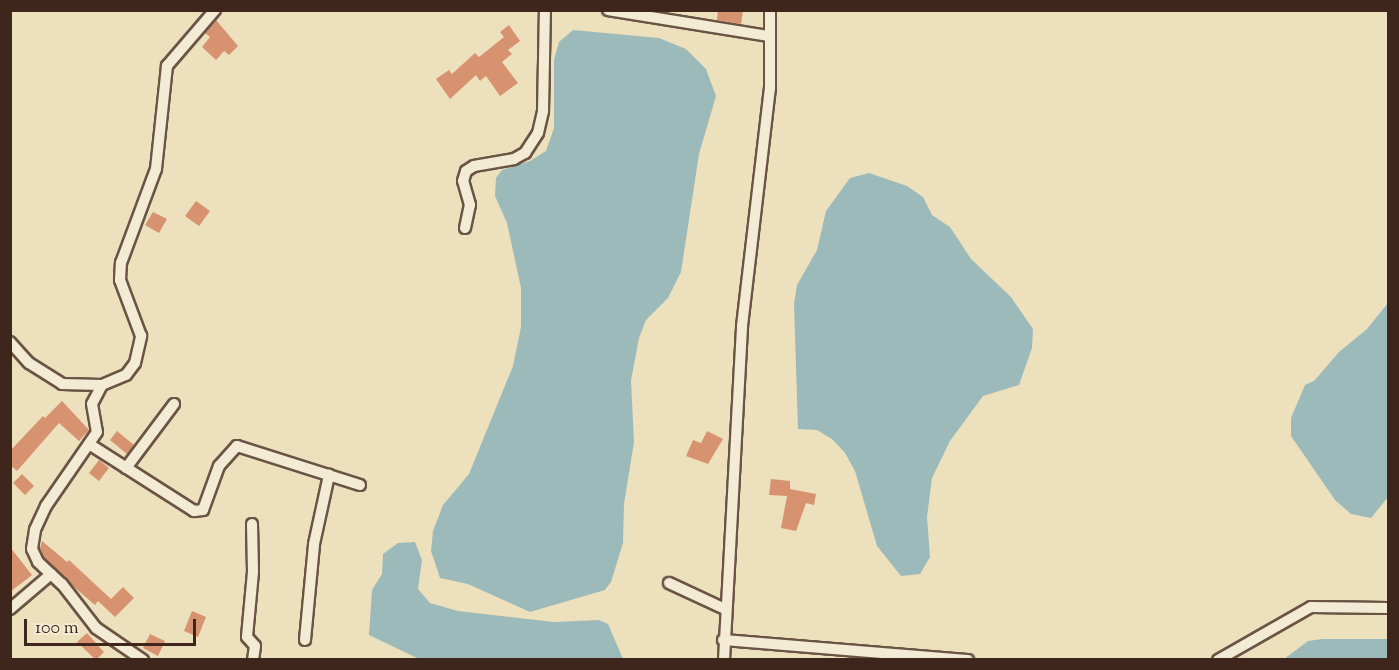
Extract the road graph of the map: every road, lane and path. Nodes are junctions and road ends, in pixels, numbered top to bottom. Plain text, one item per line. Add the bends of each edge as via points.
1 (215, 10) edge
2 (545, 10) edge
3 (608, 10) edge
4 (770, 10) edge
5 (770, 36) junction
6 (465, 228) dead end
7 (10, 342) edge
8 (102, 385) junction
9 (174, 404) dead end
10 (88, 444) junction
11 (126, 468) junction
12 (329, 475) junction
13 (360, 485) dead end
14 (252, 524) dead end
15 (51, 574) junction
16 (669, 584) dead end
17 (1389, 608) edge
18 (10, 609) edge
19 (726, 609) junction
20 (305, 640) dead end
21 (723, 640) junction
22 (945, 658) edge
23 (143, 660) edge
24 (253, 660) edge
25 (724, 660) edge
26 (968, 660) edge
27 (1218, 660) edge

1 - 8 street via 167,66 156,169 121,263 120,280 141,336 140,351 126,375
2 - 6 street via 543,111 538,133 525,153 514,159 466,171 463,181 470,205
3 - 5 street
4 - 5 street
5 - 19 street via 770,88 742,326
7 - 8 street via 44,376 62,384
8 - 10 street via 92,404 98,428
9 - 11 street
10 - 11 street
10 - 15 street via 46,506 33,536 33,555
11 - 12 street via 199,511 207,505 219,466 237,446
12 - 13 street
12 - 20 street via 314,544
14 - 24 street via 253,572 247,637 255,646
15 - 18 street
15 - 23 street via 96,628
16 - 19 street
17 - 27 street via 1311,607
19 - 21 street
21 - 22 street
21 - 25 street
22 - 26 street

